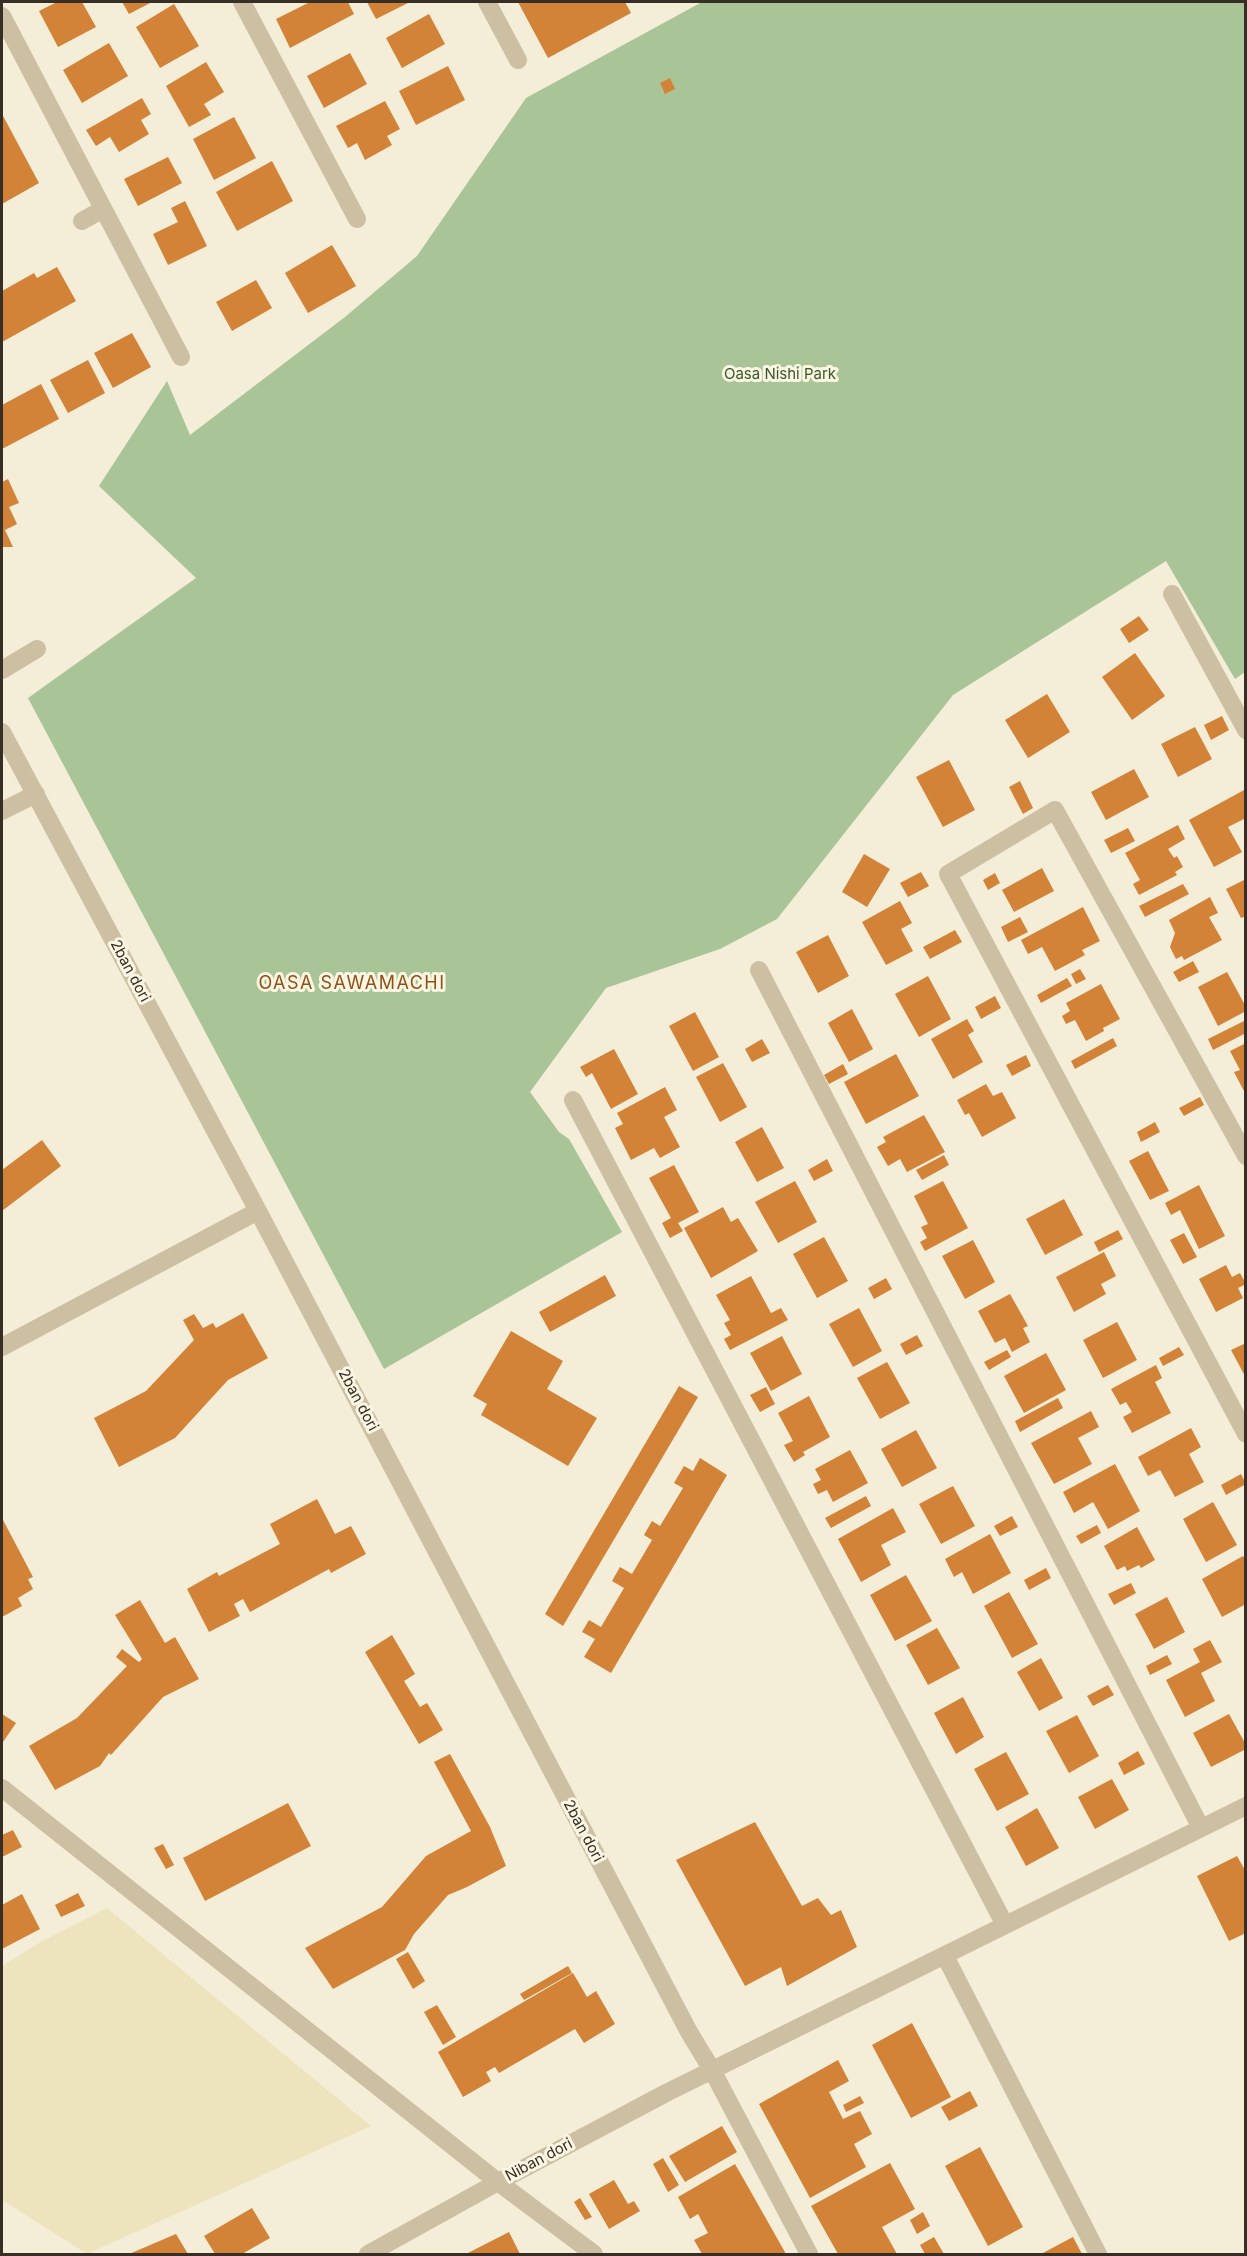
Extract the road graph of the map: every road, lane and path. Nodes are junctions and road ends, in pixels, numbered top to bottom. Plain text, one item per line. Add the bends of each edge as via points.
1 (242, 2) edge
2 (488, 2) edge
3 (2, 16) edge
4 (518, 60) dead end
5 (103, 209) junction
6 (357, 219) dead end
7 (82, 221) dead end
8 (181, 357) dead end
9 (1172, 594) dead end
10 (37, 649) dead end
11 (2, 670) edge
12 (1245, 730) edge
13 (2, 732) edge
14 (36, 794) junction
15 (2, 811) edge
16 (759, 970) dead end
17 (573, 1100) dead end
18 (1245, 1156) edge
19 (258, 1211) junction
20 (2, 1347) edge
21 (1245, 1434) edge
22 (2, 1788) edge
23 (1245, 1806) edge
24 (1201, 1828) junction
25 (1005, 1926) junction
26 (945, 1956) junction
27 (712, 2070) junction
28 (498, 2182) junction
29 (368, 2254) edge
30 (594, 2254) edge
31 (809, 2254) edge
32 (1098, 2254) edge

1 - 6 street
2 - 4 street
3 - 5 street
5 - 7 street
5 - 8 street
9 - 12 street
10 - 11 street
13 - 14 street, 2ban dori
14 - 15 street
14 - 19 street, 2ban dori
16 - 24 street
17 - 25 street
18 - 21 street via 1055,810 948,873
19 - 20 street
19 - 27 street, 2ban dori
22 - 28 street
23 - 24 street, Niban dori
24 - 25 street, Niban dori
25 - 26 street, Niban dori
26 - 27 street, Niban dori
26 - 32 street
27 - 28 street, Niban dori
27 - 31 street, 2ban dori
28 - 29 street, Niban dori
28 - 30 street

